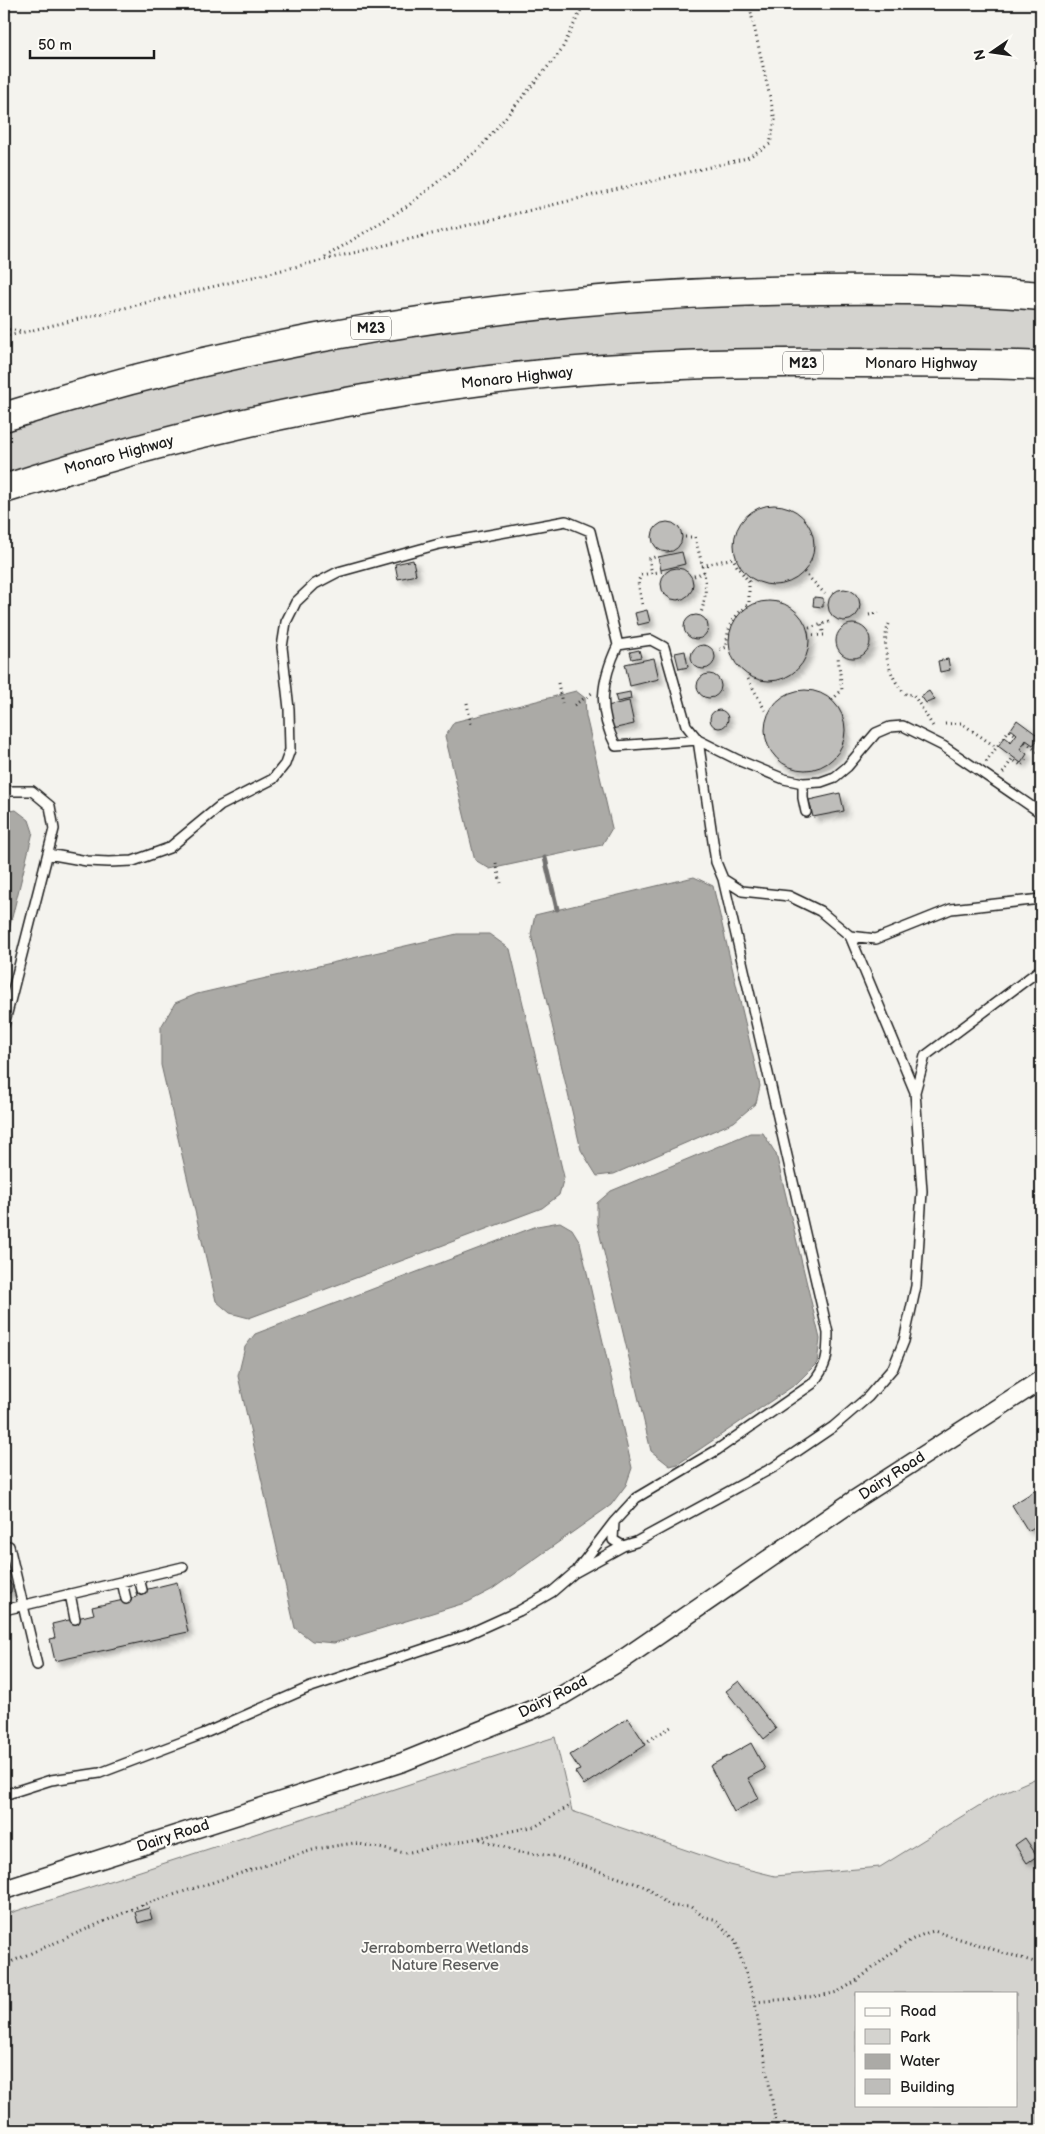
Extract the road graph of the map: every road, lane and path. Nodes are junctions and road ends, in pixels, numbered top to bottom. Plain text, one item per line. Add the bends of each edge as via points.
1 (584, 4) edge
2 (749, 4) edge
3 (323, 259) junction
4 (1041, 279) edge
5 (1008, 293) junction
6 (1041, 296) edge
7 (4, 330) edge
8 (26, 331) junction
9 (4, 337) edge
10 (989, 363) junction
11 (1041, 366) edge
12 (1041, 381) edge
13 (4, 417) edge
14 (4, 488) edge
15 (685, 537) dead end
16 (655, 557) dead end
17 (702, 566) junction
18 (664, 571) dead end
19 (704, 572) junction
20 (804, 572) dead end
21 (652, 574) junction
22 (694, 576) dead end
23 (825, 594) dead end
24 (642, 604) dead end
25 (879, 612) dead end
26 (700, 613) dead end
27 (869, 615) dead end
28 (829, 622) dead end
29 (822, 624) junction
30 (889, 624) dead end
31 (809, 628) dead end
32 (808, 636) dead end
33 (618, 645) junction
34 (718, 650) dead end
35 (838, 657) dead end
36 (748, 679) dead end
37 (558, 683) dead end
38 (592, 693) dead end
39 (832, 700) dead end
40 (467, 703) dead end
41 (562, 703) dead end
42 (574, 705) dead end
43 (766, 712) dead end
44 (471, 724) dead end
45 (945, 724) dead end
46 (1016, 735) dead end
47 (698, 740) junction
48 (1025, 742) dead end
49 (943, 746) junction
50 (996, 747) junction
51 (1041, 754) edge
52 (990, 756) dead end
53 (1026, 759) dead end
54 (997, 782) junction
55 (803, 784) junction
56 (4, 791) edge
57 (806, 812) dead end
58 (1041, 813) edge
59 (48, 854) junction
60 (496, 863) dead end
61 (723, 879) junction
62 (501, 883) dead end
63 (1041, 899) edge
64 (850, 936) junction
65 (1041, 970) edge
66 (4, 1025) edge
67 (915, 1092) junction
68 (1041, 1380) edge
69 (614, 1522) junction
70 (9, 1546) dead end
71 (623, 1546) junction
72 (183, 1567) dead end
73 (574, 1573) junction
74 (139, 1578) junction
75 (122, 1582) junction
76 (142, 1590) dead end
77 (70, 1594) junction
78 (126, 1600) dead end
79 (23, 1606) junction
80 (4, 1610) edge
81 (75, 1619) dead end
82 (37, 1665) dead end
83 (671, 1727) dead end
84 (644, 1743) dead end
85 (4, 1795) edge
86 (571, 1805) dead end
87 (480, 1838) junction
88 (4, 1890) edge
89 (142, 1905) junction
90 (142, 1910) dead end
91 (1041, 1964) edge
92 (4, 1967) edge
93 (755, 2002) junction
94 (777, 2130) edge

1 - 3 path via 561,51 479,149 410,205
2 - 3 path via 775,120 770,144 747,158
3 - 8 path
4 - 5 highway
5 - 6 highway, M23
5 - 13 highway, M23 via 746,290 638,295 489,311 264,348 127,381
7 - 8 path
8 - 9 path
10 - 11 highway, Monaro Highway / M23
10 - 12 highway via 1009,379
10 - 14 highway, Monaro Highway / M23 via 766,363 618,368 523,376 366,399 214,430
15 - 17 path via 695,538
16 - 21 path via 649,559
17 - 19 path
17 - 34 path via 733,558 749,582 749,604 728,629 727,647
18 - 21 path
19 - 22 path
19 - 26 path via 708,587
20 - 23 path
21 - 24 path via 642,575 638,582
25 - 27 path
28 - 29 path
29 - 31 path
29 - 32 path via 824,635
30 - 49 path via 885,639 888,665 902,691 906,695 913,694
33 - 47 lane via 650,640 664,647 686,725
33 - 47 lane via 610,662 602,700 606,728 616,746
33 - 59 lane via 590,531 566,521 439,544 338,572 315,584 296,602 286,622 282,648 290,750 285,764 273,779 220,806 169,848 133,861 86,861
35 - 39 path via 842,690
36 - 43 path
37 - 41 path
38 - 42 path
40 - 44 path
45 - 50 path via 961,723
46 - 50 path via 1009,730
47 - 55 lane via 784,780
47 - 61 lane via 716,862
48 - 51 path
49 - 54 lane
49 - 55 lane via 903,726 890,727 876,733 835,777
50 - 52 path
53 - 54 path via 1022,766 1012,760
54 - 58 lane
55 - 57 lane
56 - 59 lane via 32,791 50,806 54,829
59 - 66 lane
60 - 62 path
61 - 64 lane via 742,891 789,896 820,911
61 - 69 lane via 828,1333 828,1355 823,1371 812,1384 717,1450 636,1498
63 - 64 lane via 951,908 876,939
64 - 67 lane
65 - 67 lane via 925,1056
67 - 71 lane via 922,1191 916,1286 904,1340 893,1368 868,1397 833,1427 774,1467
68 - 88 street, Dairy Road via 856,1499 622,1660 551,1702 403,1762
69 - 71 lane via 614,1540
69 - 73 lane
70 - 79 lane
71 - 73 lane
72 - 74 lane
73 - 85 lane via 552,1592 520,1611 466,1635 308,1688 203,1734 100,1773 51,1780
74 - 75 lane
74 - 76 lane
75 - 77 lane
75 - 78 lane
77 - 79 lane
77 - 81 lane
79 - 80 lane
79 - 82 lane
83 - 84 path
86 - 87 path via 536,1826
87 - 89 path via 405,1853 354,1843 316,1849
87 - 93 path via 518,1852 554,1856 623,1878 646,1887 672,1906 692,1907 704,1917 714,1919 735,1940
89 - 90 path
89 - 92 path
91 - 93 path via 934,1931 908,1941 870,1972 837,1993
93 - 94 path

